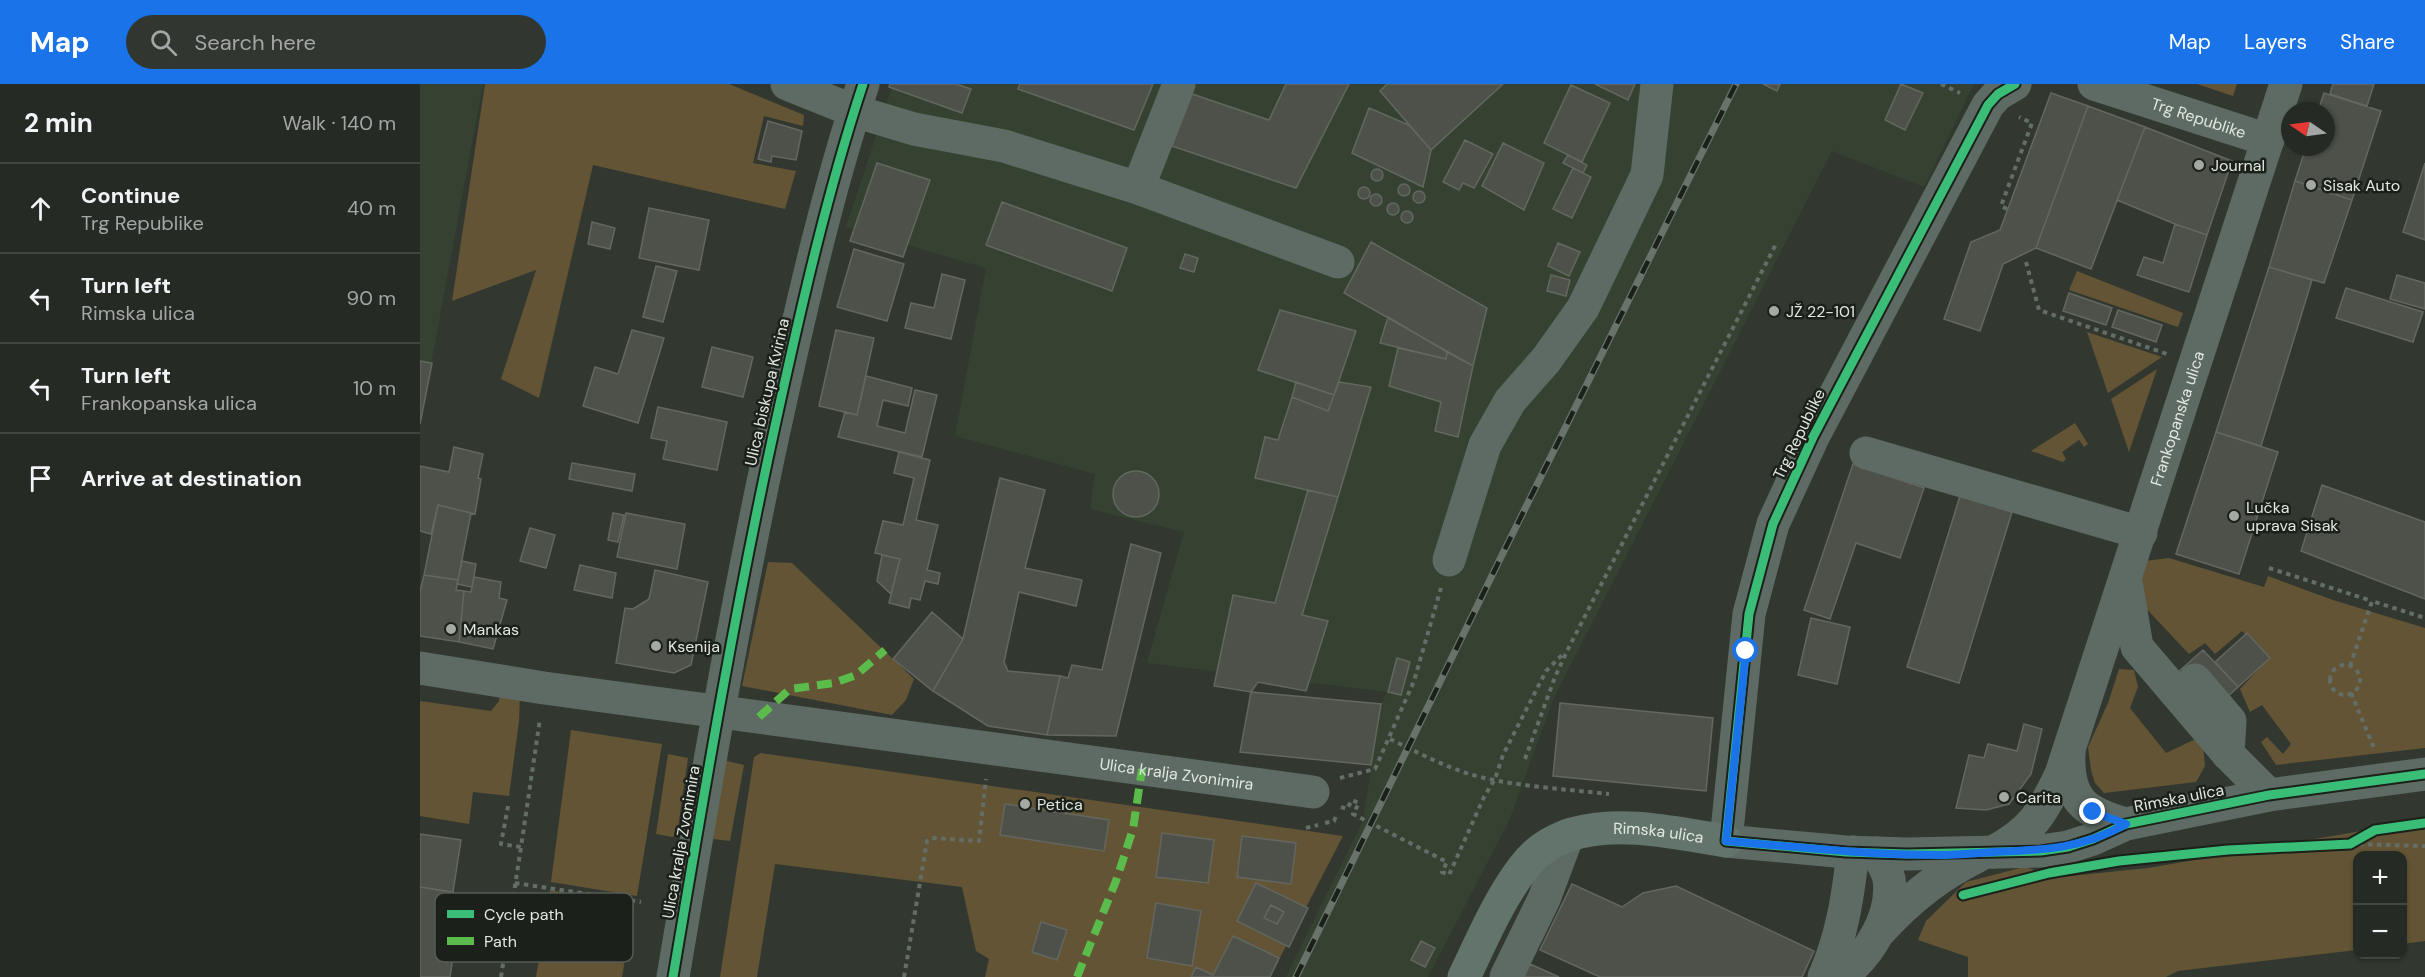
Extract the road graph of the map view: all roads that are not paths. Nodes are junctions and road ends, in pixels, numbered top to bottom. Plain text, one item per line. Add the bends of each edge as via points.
1 (787, 84) edge
2 (1179, 84) edge
3 (1657, 84) edge
4 (2015, 84) edge
5 (2094, 84) edge
6 (2286, 84) edge
7 (859, 98) edge
8 (2268, 140) junction
9 (1138, 188) junction
10 (1338, 262) dead end
11 (1866, 453) dead end
12 (2141, 533) junction
13 (1449, 560) road end
14 (2127, 592) junction
15 (420, 668) edge
16 (719, 712) junction
17 (2069, 753) junction
18 (2425, 774) edge
19 (1313, 792) road end
20 (2269, 795) junction
21 (2126, 824) junction
22 (1568, 835) junction
23 (1726, 841) junction
24 (1865, 852) junction
25 (1988, 852) junction
26 (1878, 932) junction
27 (673, 977) edge
28 (1464, 977) edge
29 (1506, 977) edge
30 (1824, 977) edge
31 (1840, 977) edge

1 - 7 street
2 - 9 street
3 - 13 street via 1647,175 1582,308 1546,360 1510,401 1485,445
4 - 23 street, Trg Republike via 1988,105 1813,437 1773,524 1749,614
5 - 8 street, Trg Republike
6 - 8 street, Frankopanska ulica
7 - 9 street via 914,129 1004,146
7 - 16 street, Ulica biskupa Kvirina via 795,333 752,530
8 - 12 street, Frankopanska ulica
9 - 10 street
11 - 12 street
12 - 14 street, Frankopanska ulica
14 - 17 street, Frankopanska ulica
14 - 20 street via 2137,647 2228,754
15 - 16 street, Ulica kralja Zvonimira
16 - 19 street, Ulica kralja Zvonimira
16 - 27 street, Ulica kralja Zvonimira
17 - 21 street, Frankopanska ulica via 2068,775 2083,805
17 - 25 street, Frankopanska ulica via 2039,817 2014,840
18 - 20 street, Rimska ulica
20 - 21 street, Rimska ulica
21 - 25 street, Rimska ulica via 2068,847
22 - 23 main road, Rimska ulica via 1617,829
22 - 28 main road, Rimska ulica via 1544,846 1524,866 1505,893
22 - 29 street via 1544,899
23 - 24 street, Rimska ulica
24 - 25 street, Rimska ulica
24 - 26 street via 1888,876 1889,892
24 - 30 street
25 - 26 street, Frankopanska ulica via 1947,872 1905,904
26 - 31 street via 1865,953

